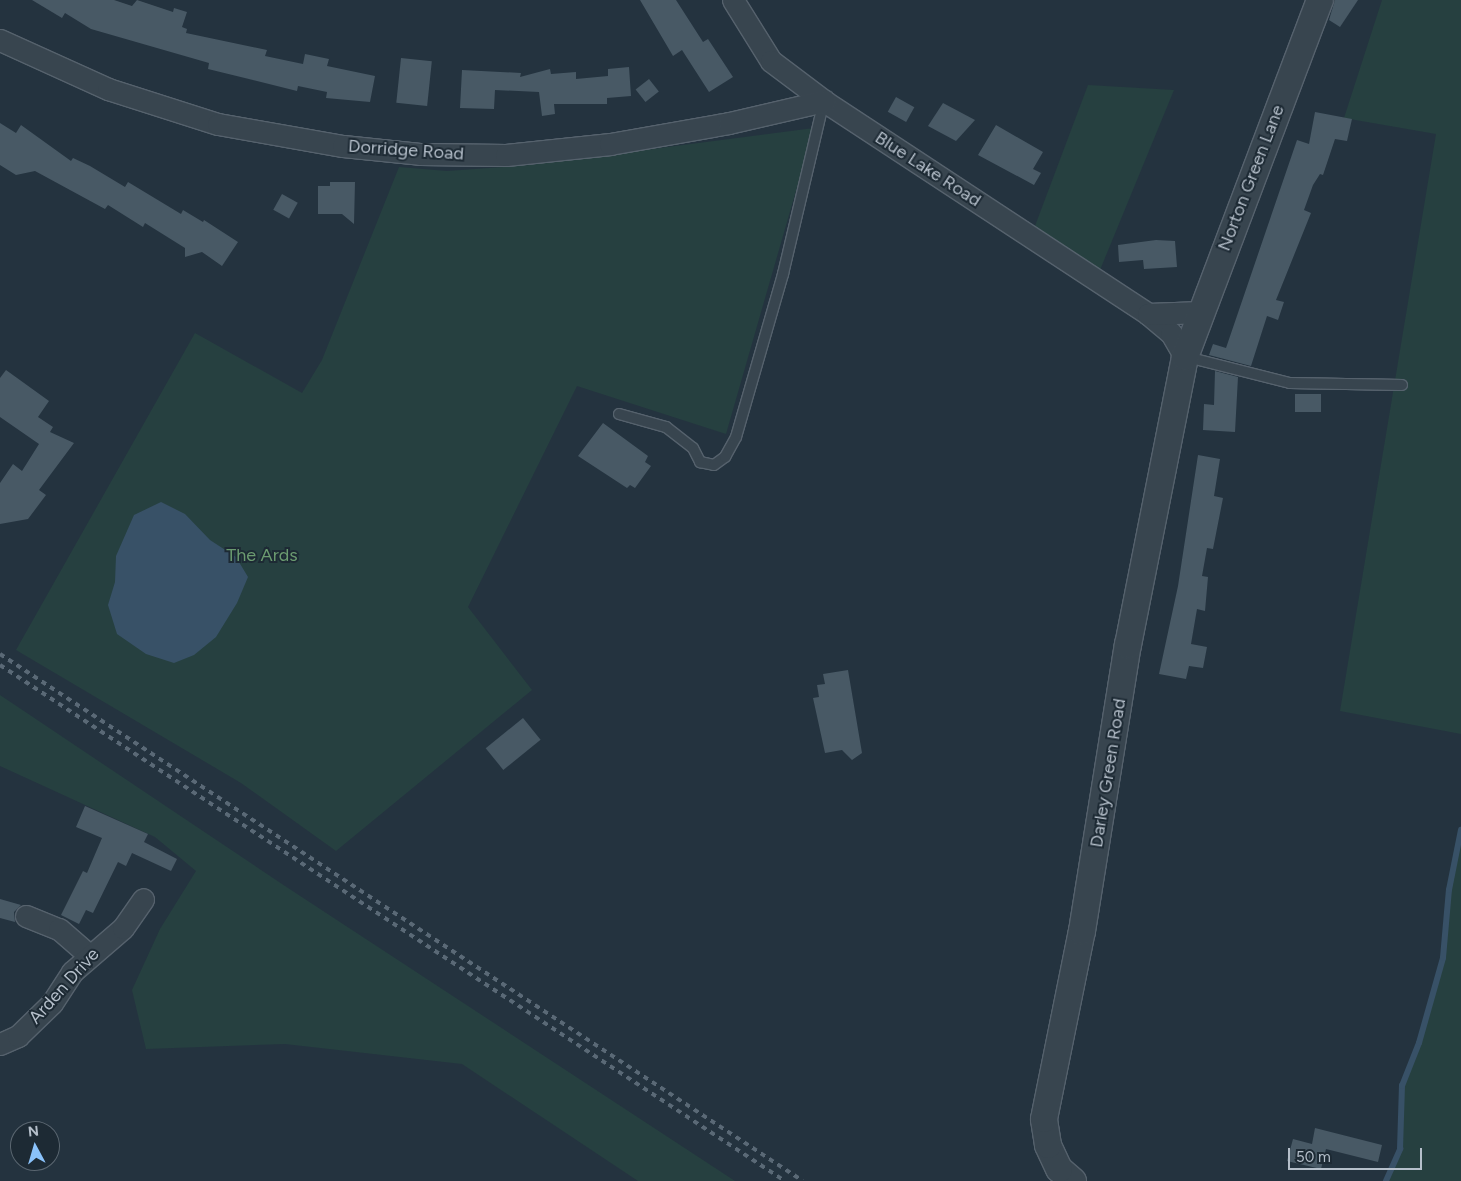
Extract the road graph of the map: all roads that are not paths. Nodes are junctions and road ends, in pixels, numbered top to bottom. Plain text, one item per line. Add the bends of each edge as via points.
1 (734, 0) edge
2 (1320, 0) edge
3 (0, 40) edge
4 (824, 101) junction
5 (1201, 312) junction
6 (1148, 314) junction
7 (1185, 357) junction
8 (1402, 385) dead end
9 (619, 414) dead end
10 (144, 899) dead end
11 (26, 916) dead end
12 (90, 955) junction
13 (0, 1044) edge
14 (1073, 1181) edge

1 - 4 street, Blue Lake Road via 771,60
2 - 5 street, Norton Green Lane
3 - 4 street, Dorridge Road via 108,88 218,124 343,146 420,154 506,155 610,144 729,124
4 - 6 street, Blue Lake Road
4 - 9 lane via 783,274 736,437 725,457 714,465 700,462 693,448 666,427
5 - 6 street
5 - 7 street, Norton Green Lane
6 - 7 street, Blue Lake Road via 1171,332
7 - 8 lane via 1290,383
7 - 14 street, Darley Green Road via 1128,645 1082,931 1044,1119 1048,1145 1059,1169
10 - 12 street, Arden Drive via 123,928
11 - 12 street via 59,928
12 - 13 street, Arden Drive via 72,972 52,1003 18,1036

